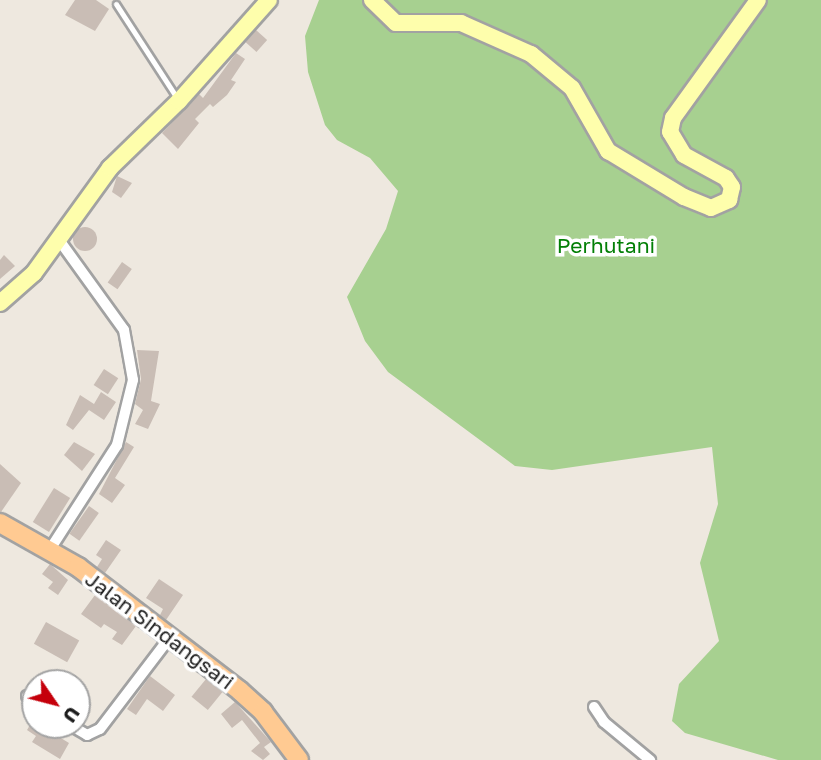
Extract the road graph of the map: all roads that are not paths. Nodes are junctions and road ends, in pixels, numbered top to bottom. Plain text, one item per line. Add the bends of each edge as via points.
1 (269, 0) edge
2 (372, 0) edge
3 (758, 0) edge
4 (116, 4) dead end
5 (179, 101) junction
6 (59, 240) junction
7 (0, 303) edge
8 (0, 523) edge
9 (49, 551) junction
10 (170, 636) junction
11 (594, 707) dead end
12 (91, 733) edge
13 (299, 760) edge
14 (650, 760) edge

1 - 5 main road
2 - 3 main road via 396,23 461,23 531,54 572,88 608,150 684,197 711,208 729,200 732,187 726,178 684,155 670,132 673,118
4 - 5 lane
5 - 6 main road via 93,187
6 - 7 main road via 34,273
6 - 9 street via 124,330 133,380 117,445
8 - 9 main road, Jalan Sindangsari
9 - 10 main road, Jalan Sindangsari via 108,588
10 - 12 street via 100,729
10 - 13 main road, Jalan Sindangsari via 263,712
11 - 14 street via 614,731

